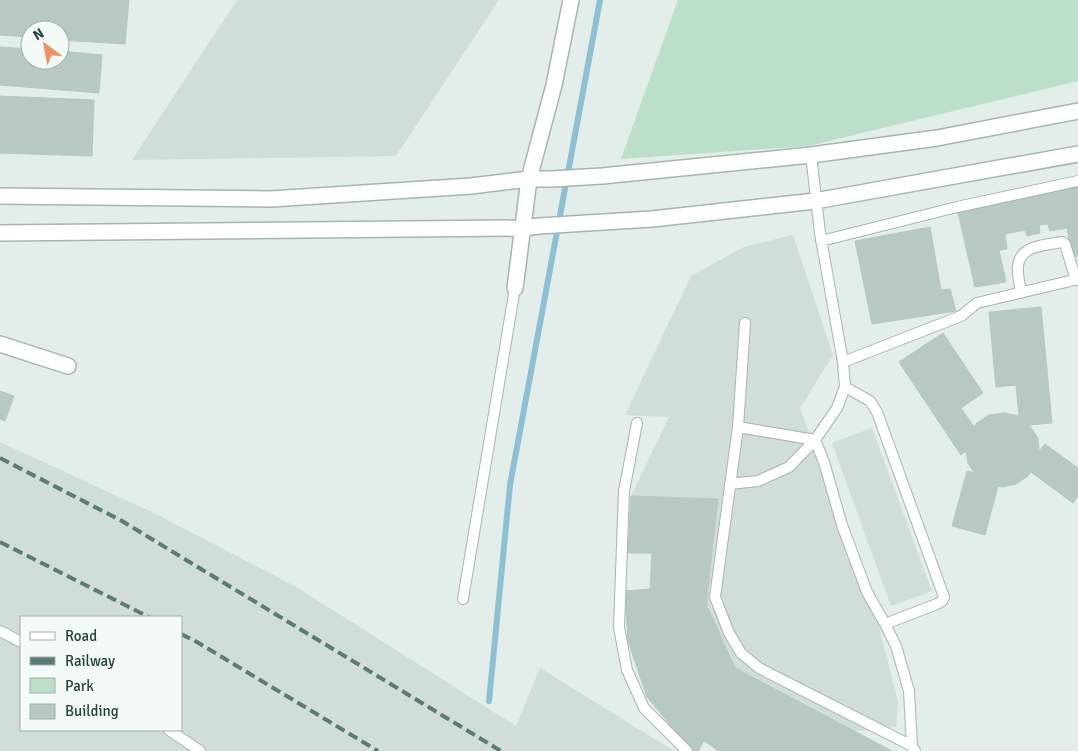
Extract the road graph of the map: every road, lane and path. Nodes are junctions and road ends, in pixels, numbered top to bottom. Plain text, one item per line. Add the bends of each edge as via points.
1 (571, 0) edge
2 (1078, 111) edge
3 (1078, 154) edge
4 (811, 155) junction
5 (530, 179) junction
6 (1078, 181) edge
7 (0, 196) edge
8 (815, 201) junction
9 (523, 228) junction
10 (0, 233) edge
11 (821, 241) junction
12 (1077, 280) edge
13 (515, 288) joint
14 (1021, 293) junction
15 (745, 323) dead end
16 (0, 344) edge
17 (843, 362) junction
18 (68, 366) dead end
19 (845, 387) junction
20 (637, 423) dead end
21 (738, 427) junction
22 (815, 440) junction
23 (730, 484) junction
24 (463, 599) dead end
25 (886, 624) junction
26 (0, 631) edge
27 (20, 641) edge
28 (171, 731) edge
29 (914, 748) edge
30 (200, 751) edge
31 (686, 751) edge

1 - 5 street
2 - 4 street via 937,138
3 - 8 street
4 - 5 street via 602,176
4 - 8 lane
5 - 7 street via 471,186 270,198
5 - 9 street
6 - 11 lane via 957,206
8 - 9 street via 652,219
8 - 11 lane
9 - 10 street
9 - 13 street
11 - 17 lane
12 - 14 lane
12 - 14 lane via 1065,244 1031,248 1020,257 1017,267
13 - 24 lane
14 - 17 lane via 977,303 962,316
15 - 21 lane
16 - 18 street
17 - 19 lane
19 - 22 lane via 837,408
19 - 25 lane via 870,401 877,412 944,597 937,604
20 - 31 lane via 624,491 619,627 626,670 644,708
21 - 22 lane
21 - 23 lane
22 - 23 lane via 789,467 758,481
22 - 25 lane via 867,592
23 - 29 lane via 716,597 729,633 741,653 759,668
25 - 29 lane via 909,691
26 - 27 lane
28 - 30 lane

